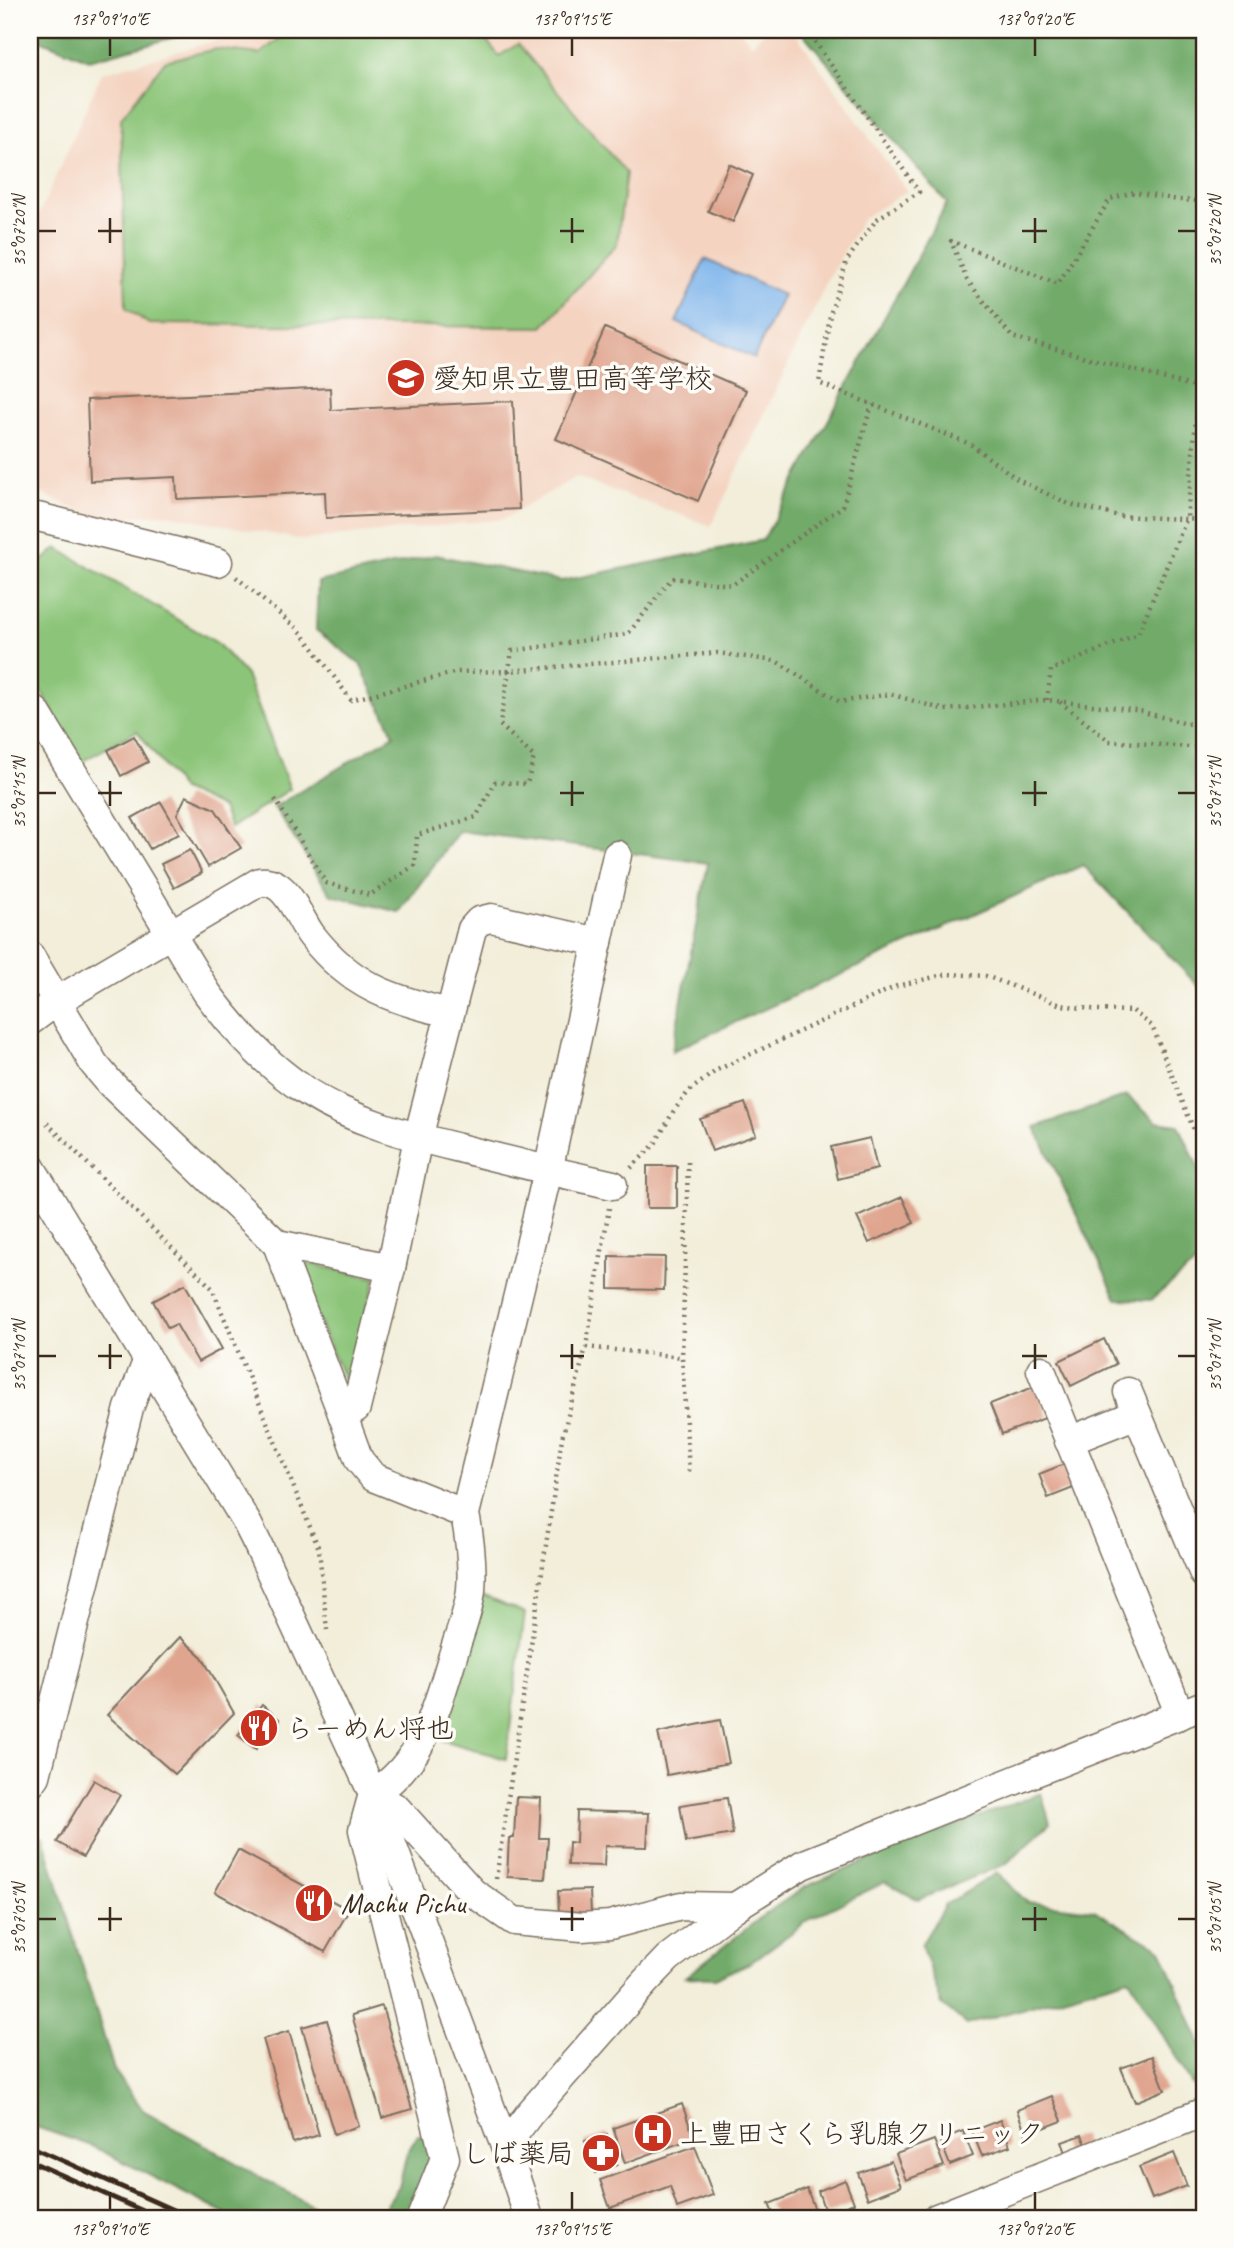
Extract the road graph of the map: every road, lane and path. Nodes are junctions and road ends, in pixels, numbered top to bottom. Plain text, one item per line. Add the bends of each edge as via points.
1 (807, 30) edge
2 (1204, 201) edge
3 (1204, 373) edge
4 (1199, 388) junction
5 (874, 405) junction
6 (33, 518) edge
7 (1187, 518) junction
8 (1204, 520) edge
9 (218, 562) joint
10 (509, 671) junction
11 (1047, 700) junction
12 (1059, 702) junction
13 (30, 708) edge
14 (1204, 721) edge
15 (1204, 748) edge
16 (275, 799) dead end
17 (617, 855) dead end
18 (170, 934) junction
19 (598, 942) junction
20 (30, 956) edge
21 (57, 1001) junction
22 (449, 1013) junction
23 (30, 1021) edge
24 (47, 1123) dead end
25 (418, 1138) junction
26 (1204, 1155) edge
27 (688, 1162) dead end
28 (30, 1166) edge
29 (548, 1171) junction
30 (613, 1185) junction
31 (277, 1244) junction
32 (391, 1268) junction
33 (586, 1347) junction
34 (682, 1357) junction
35 (148, 1359) junction
36 (1041, 1370) dead end
37 (343, 1416) junction
38 (1069, 1441) junction
39 (689, 1472) dead end
40 (465, 1514) junction
41 (1204, 1574) edge
42 (308, 1655) junction
43 (1192, 1710) edge
44 (30, 1784) edge
45 (373, 1794) junction
46 (492, 1905) junction
47 (735, 1907) junction
48 (1204, 2112) edge
49 (505, 2146) junction
50 (421, 2218) edge
51 (529, 2218) edge
52 (937, 2218) edge

1 - 5 path via 919,192 877,219 847,260 830,316 819,383
2 - 4 path via 1134,192 1110,199 1058,284 951,241 967,280 1012,337
3 - 4 path
4 - 7 path
5 - 7 path via 970,444 1020,481 1069,504 1119,516
5 - 10 path via 843,506 732,585 672,578 628,634 512,651
6 - 9 street
7 - 8 path
7 - 11 path via 1138,634 1051,670
9 - 10 path via 302,633 351,700 457,672
10 - 11 path via 716,653 776,661 840,702 890,694 945,710
10 - 16 path via 500,725 534,757 527,784 495,782 477,817 416,835 415,865 370,895 326,883
11 - 12 path
12 - 14 path via 1136,710 1187,723
12 - 15 path via 1109,741
13 - 18 street
17 - 19 street
18 - 21 street
18 - 22 street via 259,882 272,882 282,888 311,934 354,976 393,998
18 - 25 street via 219,1009 263,1058 308,1093 354,1117
19 - 22 street via 484,919 470,934
19 - 29 street
20 - 21 street
21 - 23 street
21 - 31 street via 110,1083
22 - 25 street
24 - 42 path via 212,1288 319,1549 328,1639
25 - 29 street
25 - 32 street
26 - 30 path via 1152,1026 1133,1011 1061,1005 986,976 947,974 897,986 716,1070 689,1091 655,1144
27 - 34 path
28 - 35 street
29 - 30 street
29 - 40 street
30 - 33 path
31 - 32 street
31 - 37 street
32 - 37 street via 356,1408
33 - 34 path
33 - 46 path via 562,1438
34 - 39 path
35 - 42 street via 247,1523
35 - 44 street via 129,1408 36,1776
36 - 38 street
37 - 40 street via 359,1460 373,1477
38 - 41 street via 1132,1403
38 - 43 street
40 - 45 street via 472,1551 469,1602 433,1718 392,1782
42 - 45 street
43 - 47 street via 802,1866
45 - 46 street via 396,1808 472,1892
45 - 49 street
45 - 50 street via 363,1830 446,2158
46 - 47 street via 514,1921 582,1927 610,1926 681,1906
47 - 49 street via 668,1958
48 - 52 street
49 - 51 street

